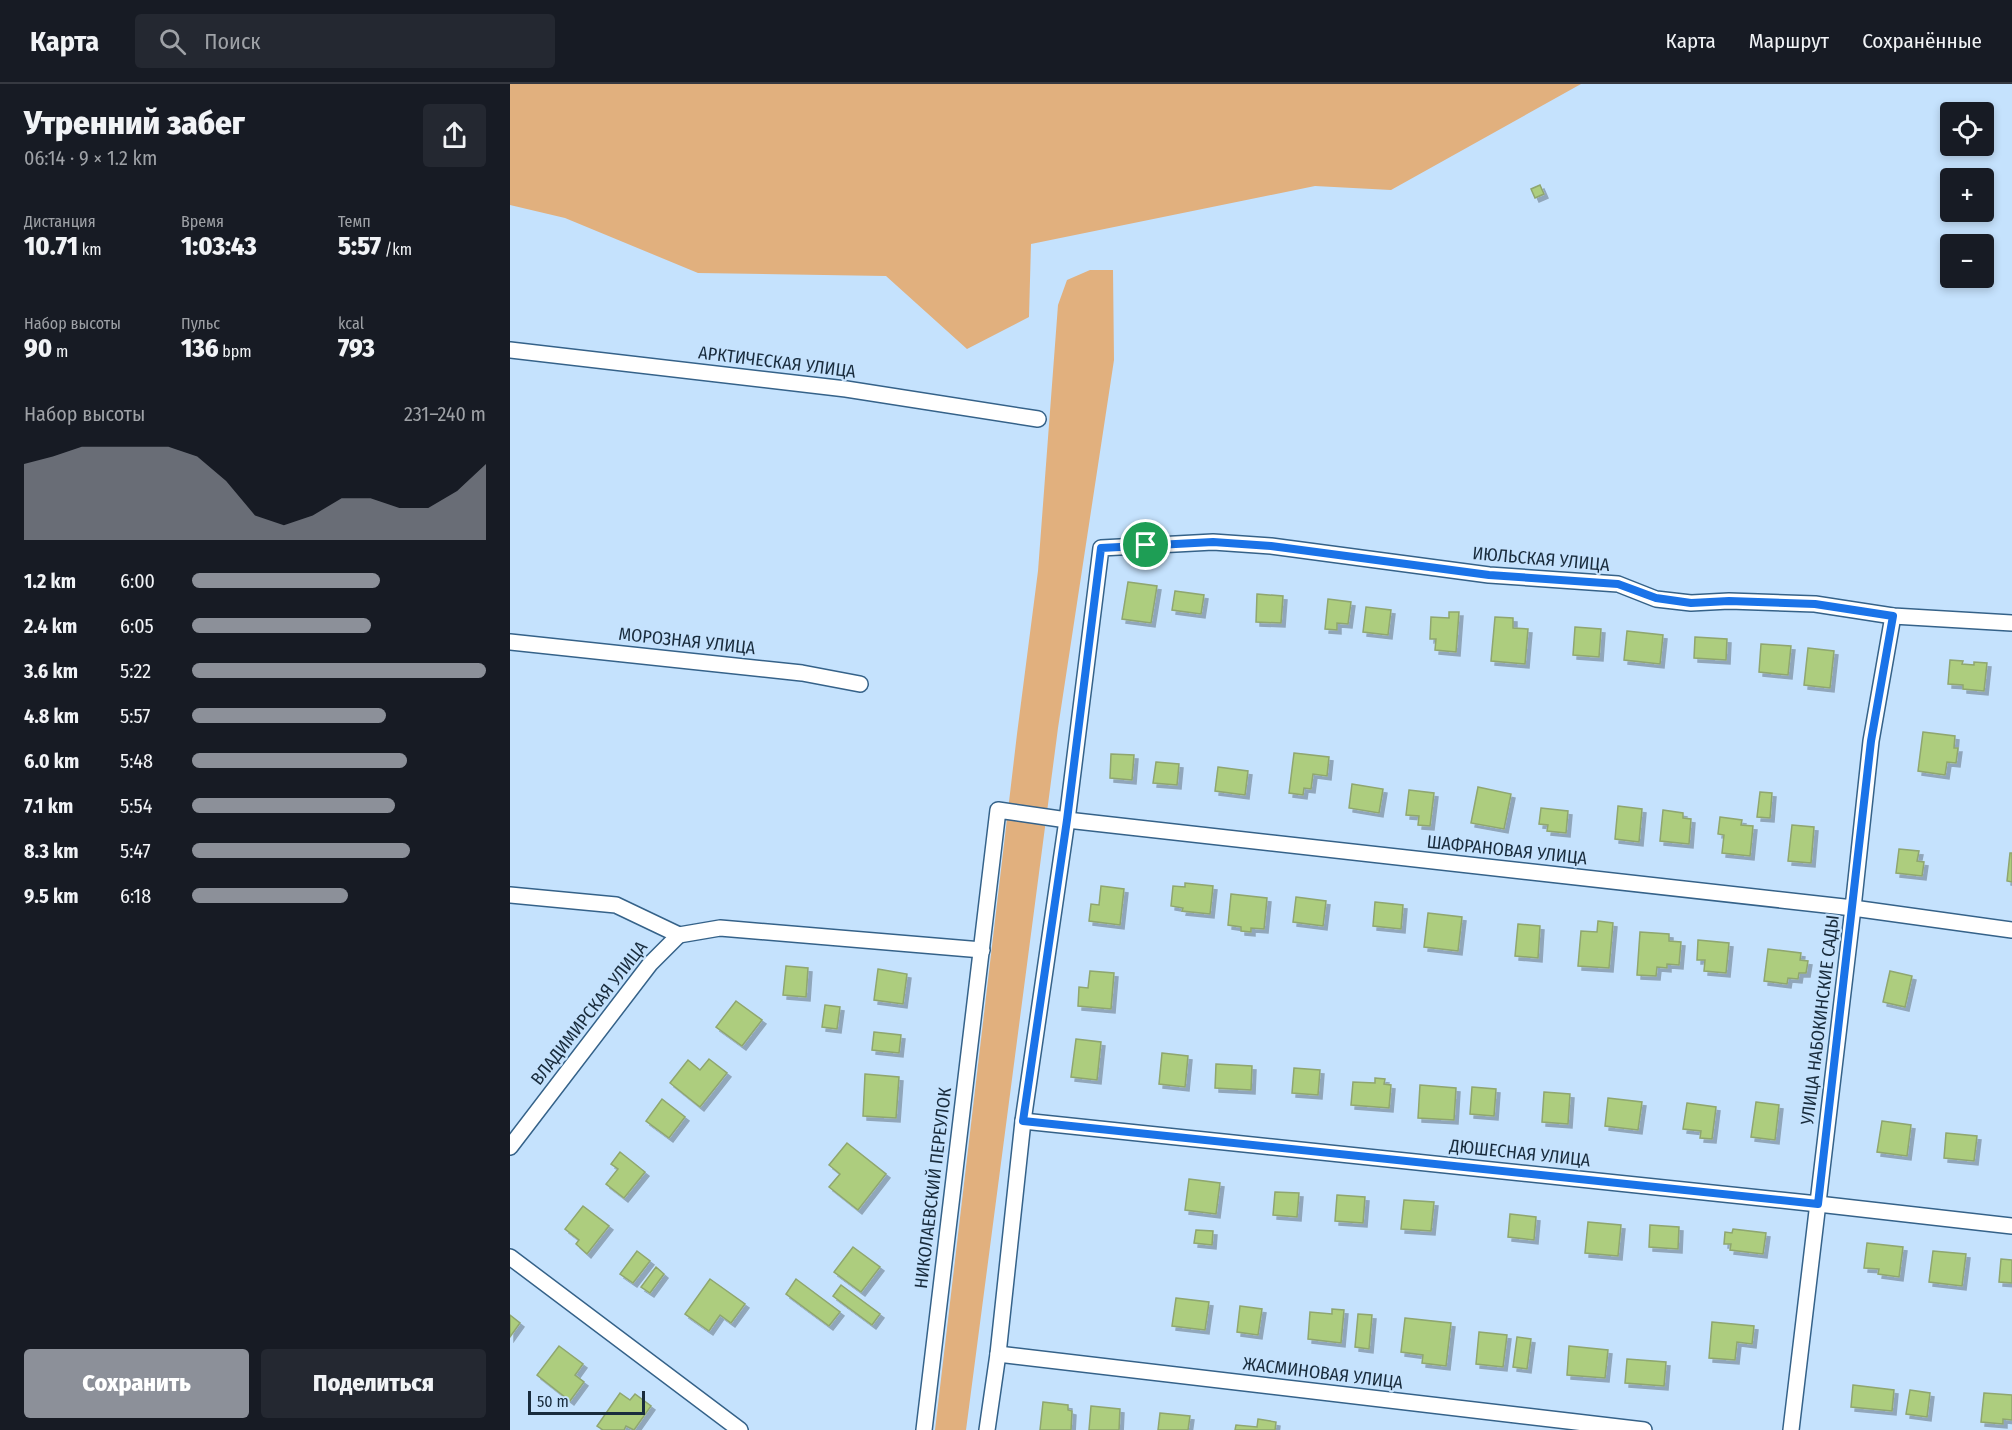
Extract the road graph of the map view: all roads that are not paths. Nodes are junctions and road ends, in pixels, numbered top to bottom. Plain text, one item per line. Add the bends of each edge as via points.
1 (510, 350) edge
2 (1038, 419) dead end
3 (1893, 616) junction
4 (2012, 623) edge
5 (510, 642) edge
6 (860, 684) dead end
7 (998, 810) joint
8 (1067, 820) junction
9 (510, 895) edge
10 (1853, 908) junction
11 (2012, 930) edge
12 (679, 935) junction
13 (982, 950) junction
14 (1023, 1121) junction
15 (510, 1147) edge
16 (1818, 1204) junction
17 (2012, 1227) edge
18 (510, 1257) edge
19 (998, 1354) junction
20 (740, 1430) edge
21 (924, 1430) edge
22 (987, 1430) edge
23 (1644, 1430) edge
24 (1791, 1430) edge

1 - 2 street, АРКТИЧЕСКАЯ УЛИЦА via 846,389
3 - 4 street, ИЮЛЬСКАЯ УЛИЦА
3 - 8 street, ИЮЛЬСКАЯ УЛИЦА via 1815,604 1691,603 1656,598 1618,584 1489,575 1271,546 1213,542 1101,548
3 - 10 street, УЛИЦА НАБОКИНСКИЕ САДЫ via 1871,741
5 - 6 street, МОРОЗНАЯ УЛИЦА via 802,673
7 - 8 street, ШАФРАНОВАЯ УЛИЦА
7 - 13 street, НИКОЛАЕВСКИЙ ПЕРЕУЛОК
8 - 10 street, ШАФРАНОВАЯ УЛИЦА
8 - 14 street
9 - 12 street via 616,904
10 - 11 street, ШАФРАНОВАЯ УЛИЦА
10 - 16 street, УЛИЦА НАБОКИНСКИЕ САДЫ
12 - 13 street via 720,928
12 - 15 street, ВЛАДИМИРСКАЯ УЛИЦА via 650,964
13 - 21 street, НИКОЛАЕВСКИЙ ПЕРЕУЛОК
14 - 16 street, ДЮШЕСНАЯ УЛИЦА
14 - 19 street
16 - 17 street, ДЮШЕСНАЯ УЛИЦА
16 - 24 street, УЛИЦА НАБОКИНСКИЕ САДЫ
18 - 20 street
19 - 22 street
19 - 23 street, ЖАСМИНОВАЯ УЛИЦА

